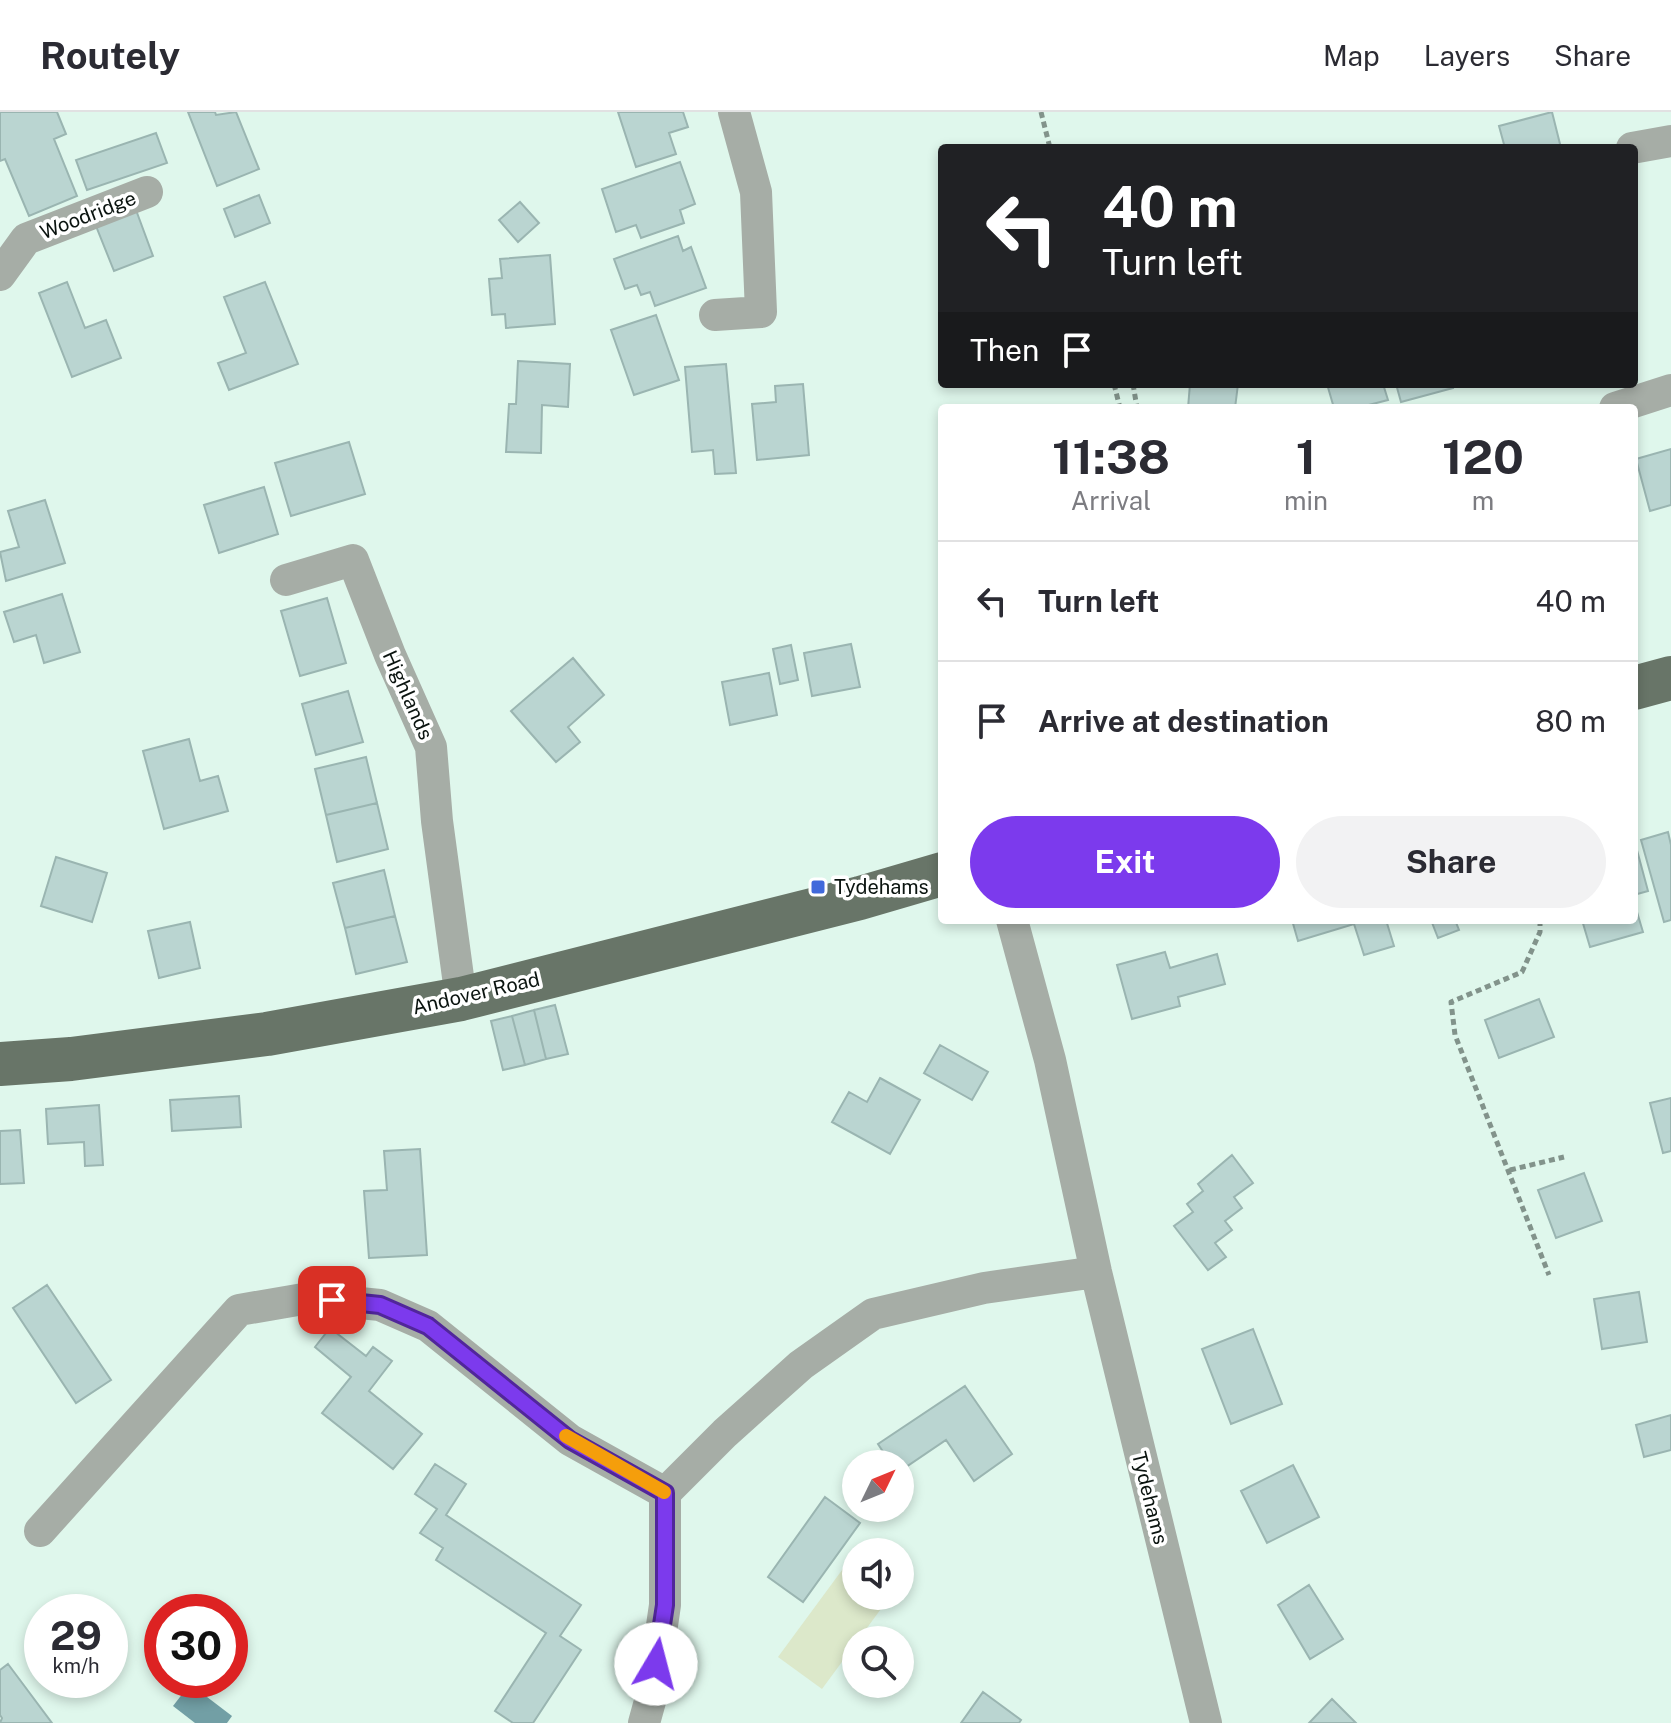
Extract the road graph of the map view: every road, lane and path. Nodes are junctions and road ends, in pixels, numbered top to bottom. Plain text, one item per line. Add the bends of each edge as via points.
1 (734, 112) edge
2 (1041, 112) edge
3 (1049, 144) edge
4 (1670, 145) edge
5 (1638, 148) edge
6 (147, 192) dead end
7 (0, 275) edge
8 (715, 315) dead end
9 (1671, 390) edge
10 (1627, 404) edge
11 (286, 580) dead end
12 (1671, 678) edge
13 (1638, 687) edge
14 (938, 875) edge
15 (1013, 924) edge
16 (1540, 924) edge
17 (461, 999) junction
18 (0, 1064) edge
19 (1564, 1157) dead end
20 (1510, 1170) junction
21 (1096, 1272) junction
22 (1549, 1275) dead end
23 (665, 1493) junction
24 (40, 1531) dead end
25 (644, 1723) edge
26 (1206, 1723) edge

1 - 8 street via 756,192 761,312
2 - 3 path
4 - 5 street
6 - 7 street, Woodridge via 26,239
9 - 10 street
11 - 17 street, Highlands via 353,560 431,747
12 - 13 main road
14 - 17 main road, Andover Road
15 - 21 street, Tydehams via 1050,1060
16 - 20 path via 1522,972 1451,1002 1455,1035
17 - 18 main road, Andover Road via 267,1034
19 - 20 path
20 - 22 path
21 - 23 street via 984,1288 873,1314 801,1365
21 - 26 street, Tydehams
23 - 24 street via 570,1440 428,1326 380,1305 309,1298 239,1310
23 - 25 street via 665,1605

